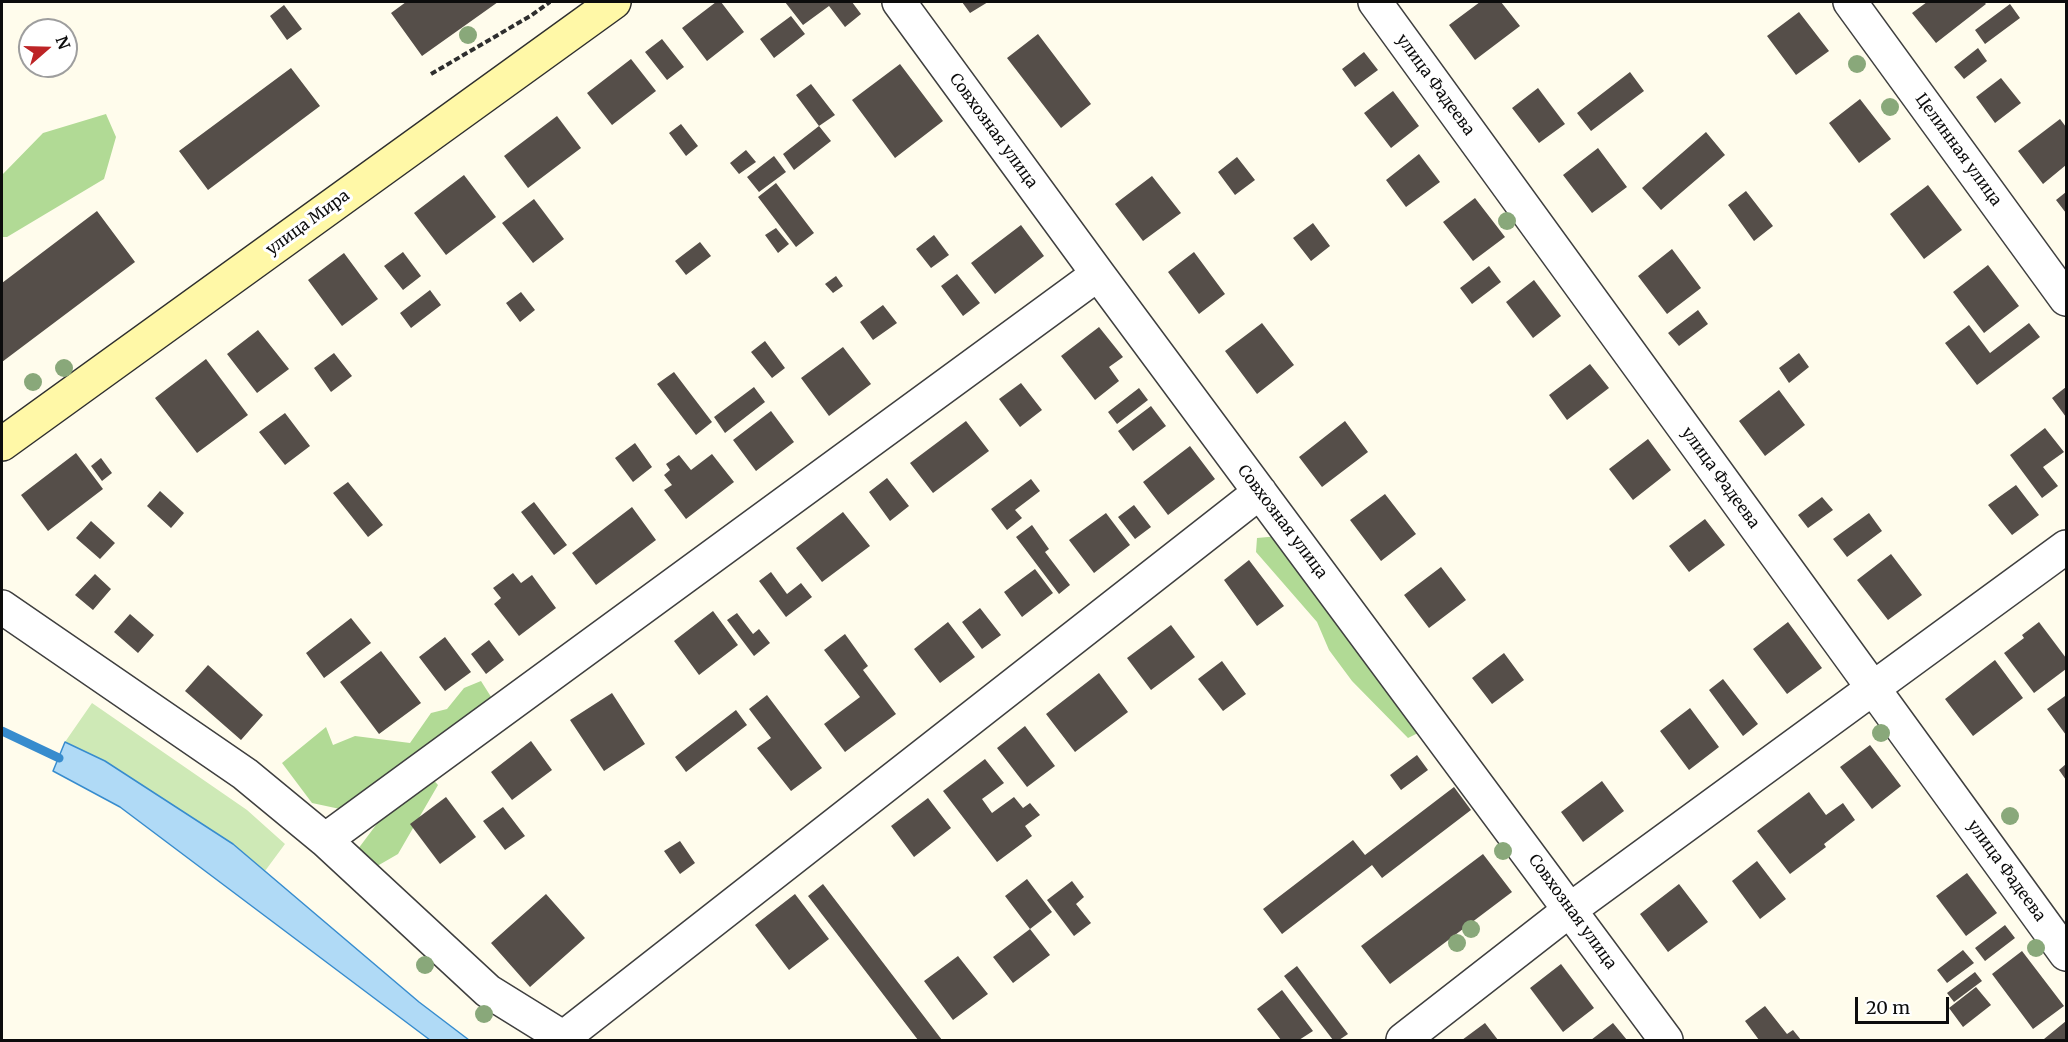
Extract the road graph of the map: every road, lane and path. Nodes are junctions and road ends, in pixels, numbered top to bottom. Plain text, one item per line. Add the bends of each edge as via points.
1 (550, 2) edge
2 (614, 2) edge
3 (899, 2) edge
4 (1375, 2) edge
5 (1850, 2) edge
6 (431, 74) dead end
7 (1098, 274) junction
8 (2067, 299) edge
9 (2, 444) edge
10 (1260, 492) junction
11 (2067, 547) edge
12 (2, 607) edge
13 (1873, 689) junction
14 (325, 840) junction
15 (1570, 909) junction
16 (2067, 954) edge
17 (565, 1039) edge
18 (1403, 1041) edge
19 (1666, 1041) edge

1 - 6 path
2 - 9 main road, улица Мира
3 - 7 street, Совхозная улица
4 - 13 street, улица Фадеева
5 - 8 street, Целинная улица
7 - 10 street, Совхозная улица
7 - 14 street
10 - 15 street, Совхозная улица
10 - 17 street
11 - 13 street
12 - 14 street via 245,774
13 - 15 street
13 - 16 street, улица Фадеева
14 - 17 street via 488,991
15 - 18 street
15 - 19 street, Совхозная улица

